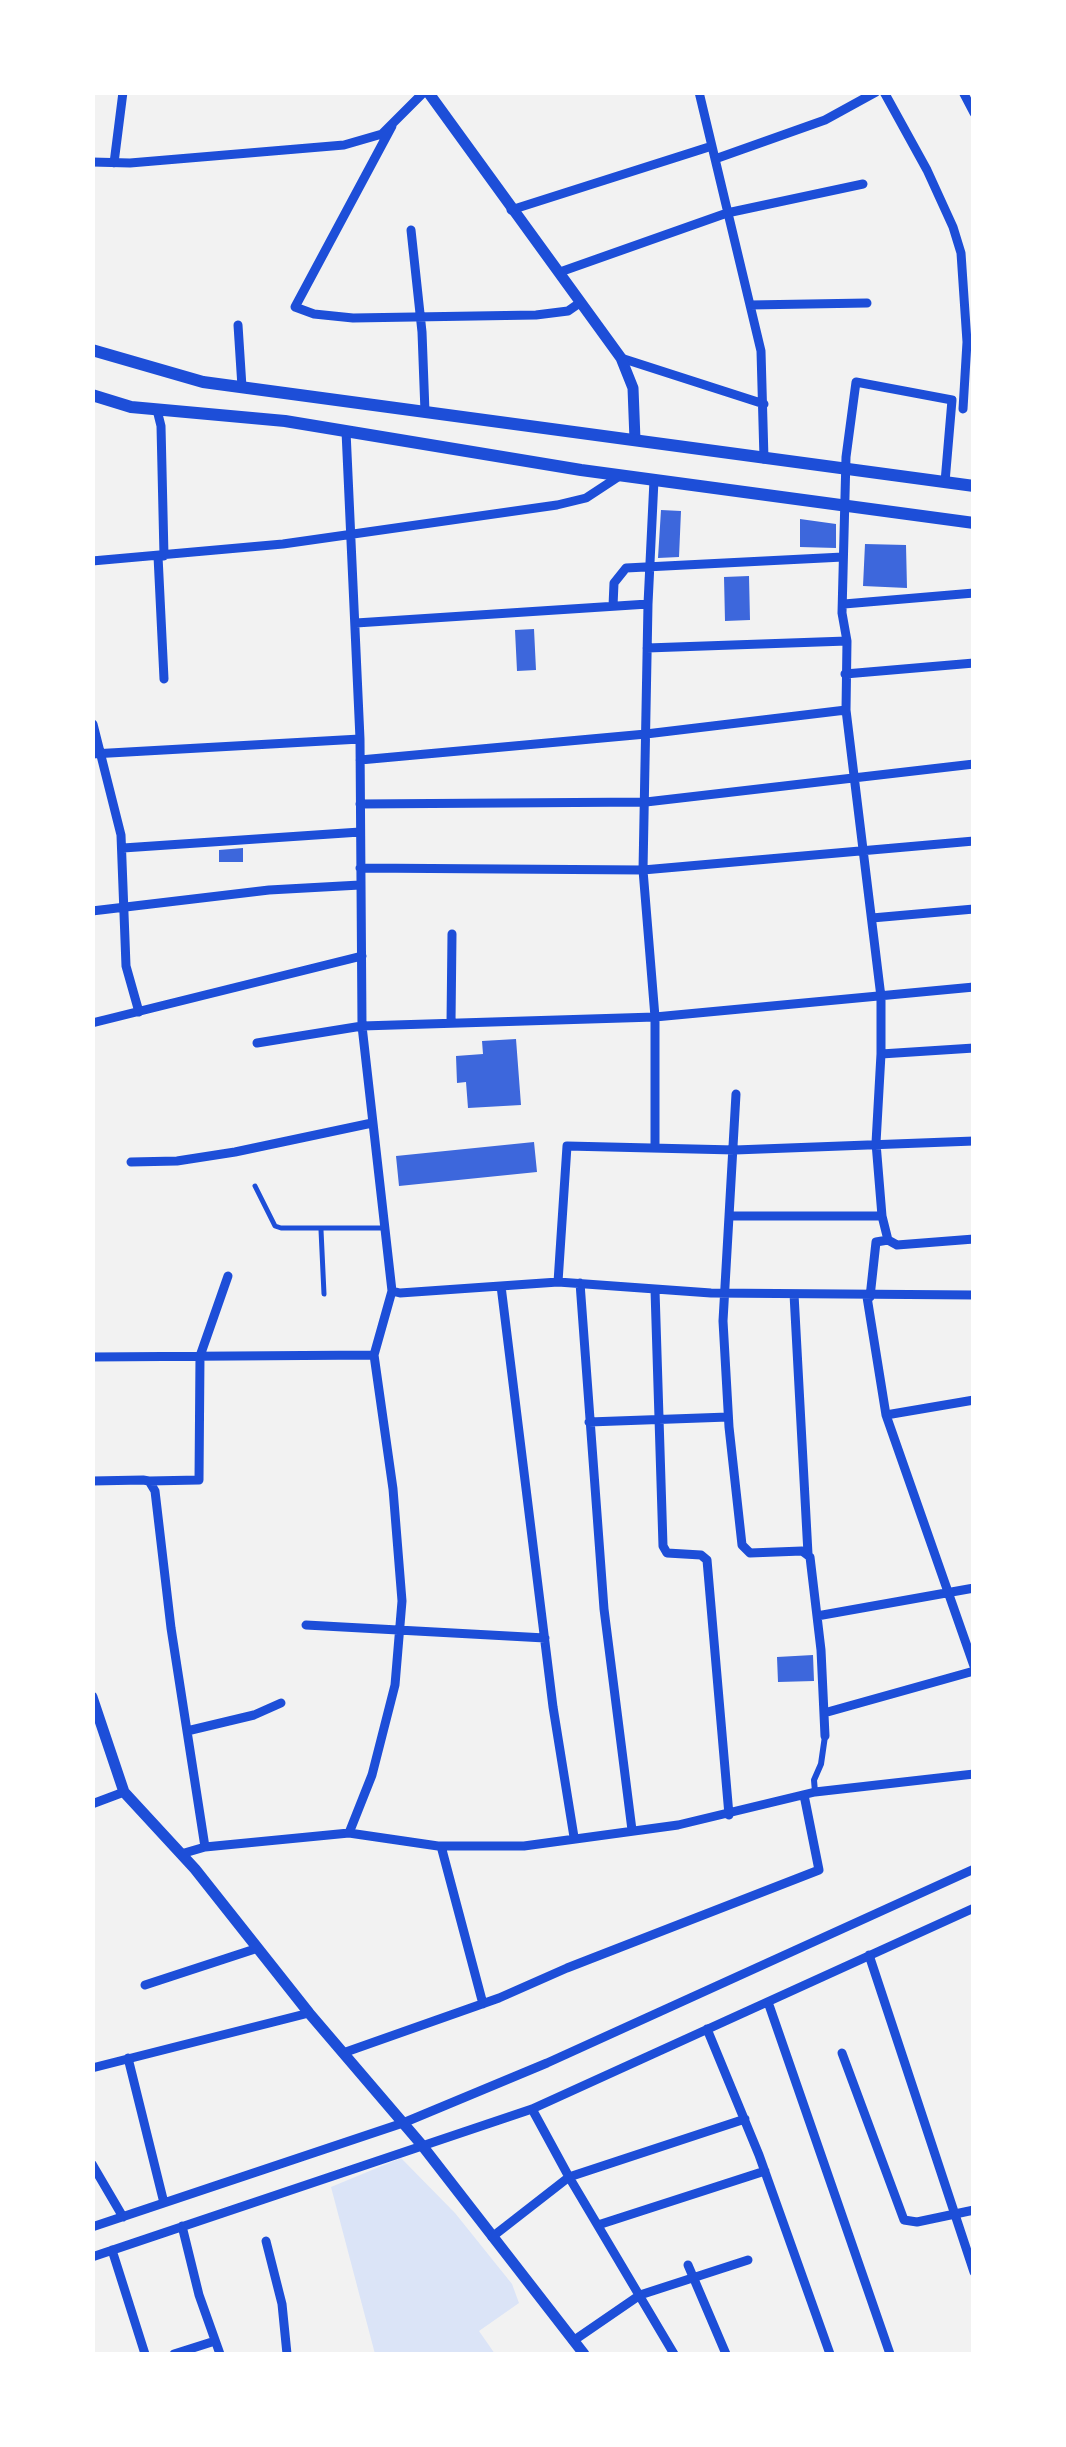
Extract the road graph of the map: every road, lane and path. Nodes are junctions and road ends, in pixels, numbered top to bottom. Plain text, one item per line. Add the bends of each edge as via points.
1 (122, 92) edge
2 (426, 92) edge
3 (699, 92) edge
4 (880, 92) edge
5 (963, 92) edge
6 (974, 112) edge
7 (392, 126) junction
8 (712, 146) junction
9 (715, 158) junction
10 (92, 162) edge
11 (114, 162) junction
12 (862, 184) dead end
13 (511, 210) junction
14 (728, 213) junction
15 (412, 230) dead end
16 (560, 272) junction
17 (581, 302) junction
18 (867, 303) dead end
19 (750, 305) junction
20 (421, 317) junction
21 (238, 325) dead end
22 (92, 350) edge
23 (622, 358) junction
24 (242, 387) junction
25 (92, 395) edge
26 (764, 404) junction
27 (951, 408) junction
28 (156, 410) junction
29 (968, 410) edge
30 (425, 412) junction
31 (346, 431) junction
32 (634, 440) junction
33 (764, 459) junction
34 (845, 471) junction
35 (621, 475) junction
36 (654, 480) junction
37 (945, 482) junction
38 (974, 486) edge
39 (846, 506) junction
40 (974, 523) edge
41 (351, 535) junction
42 (161, 556) junction
43 (843, 556) junction
44 (92, 561) edge
45 (650, 565) junction
46 (974, 593) edge
47 (648, 604) junction
48 (844, 604) junction
49 (613, 606) junction
50 (356, 623) junction
51 (847, 641) junction
52 (647, 648) junction
53 (974, 664) edge
54 (845, 674) junction
55 (164, 678) dead end
56 (846, 710) junction
57 (93, 724) edge
58 (646, 734) junction
59 (360, 739) junction
60 (96, 753) edge
61 (360, 760) junction
62 (974, 764) edge
63 (856, 778) junction
64 (646, 802) junction
65 (360, 804) junction
66 (360, 832) junction
67 (974, 841) edge
68 (122, 848) junction
69 (864, 851) junction
70 (360, 868) junction
71 (643, 870) junction
72 (360, 885) junction
73 (123, 906) junction
74 (974, 908) edge
75 (92, 911) edge
76 (872, 918) junction
77 (452, 934) dead end
78 (362, 956) junction
79 (974, 987) edge
80 (881, 997) junction
81 (139, 1012) junction
82 (654, 1017) junction
83 (92, 1023) edge
84 (452, 1024) junction
85 (362, 1026) junction
86 (257, 1044) dead end
87 (974, 1048) edge
88 (881, 1054) junction
89 (736, 1094) dead end
90 (372, 1123) junction
91 (974, 1141) edge
92 (876, 1143) junction
93 (654, 1146) junction
94 (735, 1150) junction
95 (131, 1162) dead end
96 (255, 1186) dead end
97 (731, 1216) junction
98 (882, 1216) junction
99 (383, 1228) junction
100 (321, 1230) junction
101 (974, 1239) edge
102 (888, 1240) junction
103 (228, 1276) dead end
104 (558, 1282) junction
105 (580, 1283) junction
106 (501, 1286) junction
107 (655, 1290) junction
108 (392, 1291) junction
109 (724, 1293) junction
110 (324, 1294) dead end
111 (794, 1294) junction
112 (974, 1295) edge
113 (869, 1296) junction
114 (374, 1355) junction
115 (200, 1356) junction
116 (92, 1358) edge
117 (974, 1400) edge
118 (886, 1415) junction
119 (728, 1418) junction
120 (658, 1420) junction
121 (590, 1422) junction
122 (92, 1481) edge
123 (148, 1482) junction
124 (808, 1554) junction
125 (974, 1588) edge
126 (946, 1594) junction
127 (818, 1616) junction
128 (306, 1625) dead end
129 (400, 1631) junction
130 (545, 1638) junction
131 (970, 1646) edge
132 (974, 1668) edge
133 (92, 1697) edge
134 (280, 1703) dead end
135 (824, 1713) junction
136 (187, 1731) junction
137 (824, 1736) joint
138 (974, 1774) edge
139 (124, 1792) junction
140 (815, 1792) junction
141 (804, 1795) junction
142 (92, 1804) edge
143 (729, 1814) junction
144 (632, 1830) junction
145 (349, 1833) junction
146 (574, 1837) junction
147 (441, 1846) junction
148 (205, 1847) junction
149 (181, 1854) junction
150 (974, 1870) edge
151 (974, 1908) edge
152 (258, 1948) junction
153 (869, 1956) junction
154 (145, 1984) dead end
155 (768, 2002) junction
156 (483, 2004) junction
157 (309, 2014) junction
158 (707, 2029) junction
159 (343, 2053) junction
160 (842, 2053) dead end
161 (128, 2058) junction
162 (92, 2068) edge
163 (532, 2108) junction
164 (746, 2120) junction
165 (403, 2123) junction
166 (421, 2144) junction
167 (92, 2164) edge
168 (765, 2171) junction
169 (569, 2177) junction
170 (164, 2203) junction
171 (974, 2210) edge
172 (955, 2215) junction
173 (122, 2217) junction
174 (598, 2225) junction
175 (182, 2226) junction
176 (92, 2227) edge
177 (492, 2237) junction
178 (266, 2241) dead end
179 (112, 2250) junction
180 (92, 2257) edge
181 (748, 2260) dead end
182 (688, 2266) dead end
183 (974, 2272) edge
184 (694, 2278) junction
185 (640, 2295) junction
186 (216, 2341) junction
187 (573, 2341) junction
188 (145, 2354) edge
189 (174, 2354) edge
190 (220, 2354) edge
191 (286, 2354) edge
192 (584, 2354) edge
193 (674, 2354) edge
194 (726, 2354) edge
195 (830, 2354) edge
196 (890, 2354) edge

1 - 11 street
2 - 7 street
2 - 13 street
3 - 8 street
4 - 9 street via 824,120
4 - 29 street via 927,170 961,254
5 - 6 street
7 - 11 street via 367,140 326,148
7 - 20 street via 296,307 354,318
8 - 9 street
8 - 13 street
9 - 14 street
10 - 11 street
12 - 14 street
13 - 16 street
14 - 16 street
14 - 19 street
15 - 20 street
16 - 17 street
17 - 20 street via 554,314
17 - 23 street
18 - 19 street
19 - 26 street
20 - 30 street
21 - 24 street
22 - 24 main road
23 - 26 street
23 - 32 street via 633,388
24 - 30 main road
25 - 28 main road
26 - 33 street
27 - 29 street
27 - 34 street via 952,400 856,382
27 - 37 street
28 - 31 main road
28 - 42 street
30 - 32 main road
31 - 35 main road
31 - 41 street
32 - 33 main road
33 - 34 main road
34 - 37 main road
34 - 39 street
35 - 36 main road
35 - 41 street via 586,498 558,505
36 - 39 main road
36 - 45 street
37 - 38 main road
39 - 40 main road
39 - 43 street
41 - 42 street
41 - 50 street
42 - 44 street
42 - 55 street
43 - 45 street
43 - 48 street
45 - 47 street
45 - 49 street via 619,574
46 - 48 street
47 - 49 street
47 - 52 street
48 - 51 street
49 - 50 street
50 - 59 street
51 - 52 street
51 - 54 street
52 - 58 street
53 - 54 street
54 - 56 street
56 - 58 street
56 - 63 street
57 - 60 street
58 - 61 street
58 - 64 street
59 - 60 street
59 - 61 street
60 - 68 street
61 - 65 street
62 - 63 street
63 - 64 street
63 - 69 street
64 - 65 street
64 - 71 street
65 - 66 street
66 - 68 street
66 - 70 street
67 - 69 street
68 - 73 street
69 - 71 street
69 - 76 street
70 - 71 street
70 - 72 street
71 - 82 street
72 - 73 street
72 - 78 street
73 - 75 street
73 - 81 street via 126,966
74 - 76 street
76 - 80 street
77 - 84 street
78 - 81 street
78 - 85 street
79 - 80 street
80 - 82 street
80 - 88 street
81 - 83 street
82 - 84 street
82 - 93 street
84 - 85 street
85 - 86 street
85 - 90 street
87 - 88 street
88 - 92 street
89 - 94 street
90 - 95 street via 216,1155
90 - 99 street
91 - 92 street
92 - 94 street
92 - 98 street
93 - 94 street
93 - 104 street via 565,1148
94 - 97 street
96 - 100 lane via 275,1226
97 - 98 street
97 - 109 street
98 - 102 street
99 - 100 lane
99 - 108 street
100 - 110 lane
101 - 102 street via 897,1245
102 - 113 street via 876,1242
103 - 115 street
104 - 105 street
104 - 106 street
105 - 107 street
105 - 121 street
106 - 108 street
106 - 130 street
107 - 109 street
107 - 120 street
108 - 114 street
109 - 111 street
109 - 119 street
111 - 113 street
111 - 124 street
112 - 113 street
113 - 118 street
114 - 115 street
114 - 129 street via 394,1488
115 - 116 street
115 - 123 street via 199,1480
117 - 118 street
118 - 126 street
119 - 120 street
119 - 124 street via 743,1550
120 - 121 street
120 - 143 street via 663,1546 670,1554 705,1556 709,1566
121 - 144 street via 610,1669
122 - 123 street
123 - 136 street via 155,1491
124 - 127 street
125 - 126 street
126 - 127 street
126 - 131 street
127 - 135 street
128 - 129 street
129 - 130 street
129 - 145 street via 382,1740
130 - 146 street
131 - 132 street
132 - 135 street
133 - 139 street
134 - 136 street
135 - 137 street
136 - 148 street
137 - 140 street
138 - 140 street
139 - 142 street
139 - 149 street
140 - 141 street
141 - 143 street
141 - 156 street via 820,1870
143 - 144 street
144 - 146 street
145 - 147 street
145 - 148 street
146 - 147 street via 508,1848
147 - 156 street
148 - 149 street
149 - 152 street
150 - 165 street
151 - 153 street
152 - 154 street
152 - 157 street
153 - 155 street
153 - 172 street
155 - 158 street
155 - 196 street
156 - 159 street
157 - 159 street
157 - 161 street
158 - 163 street
158 - 164 street
159 - 165 street
160 - 172 street via 904,2220
161 - 162 street
161 - 170 street
163 - 166 street
163 - 169 street
164 - 168 street
164 - 169 street
165 - 166 street
165 - 170 street
166 - 175 street
166 - 177 street
167 - 173 street
168 - 174 street
168 - 195 street
169 - 174 street
169 - 177 street
170 - 173 street
171 - 172 street
172 - 183 street
173 - 176 street
174 - 185 street
175 - 179 street
175 - 186 street
177 - 187 street
178 - 191 street
179 - 180 street
179 - 188 street
181 - 184 street
182 - 184 street
184 - 185 street
184 - 194 street
185 - 187 street
185 - 193 street
186 - 189 street
186 - 190 street
187 - 192 street

